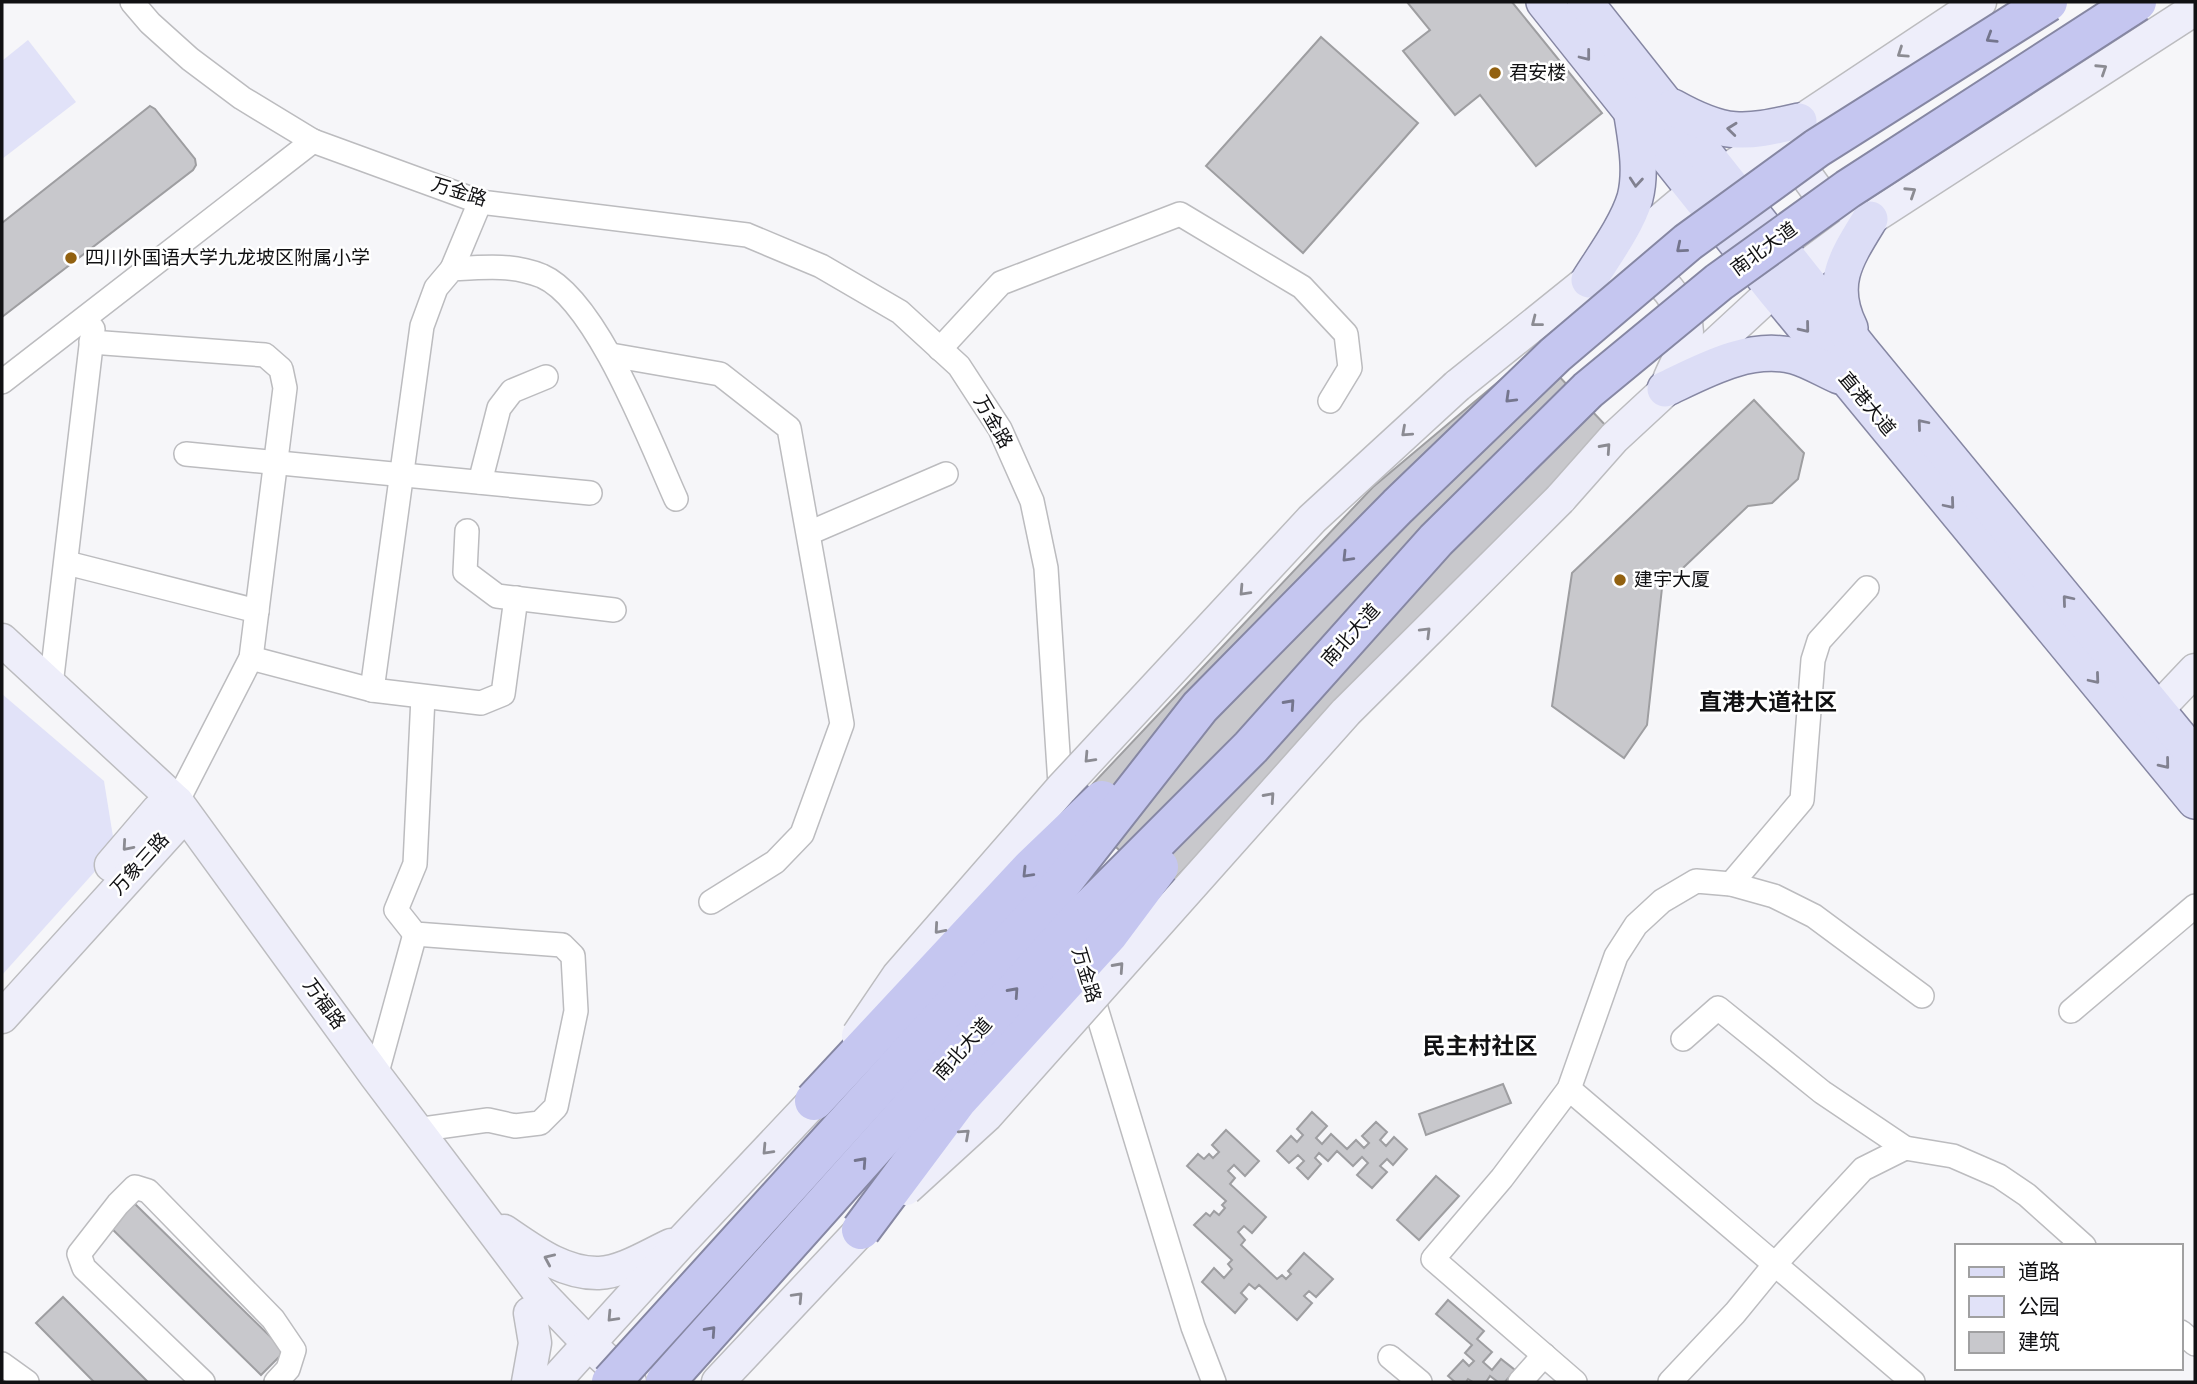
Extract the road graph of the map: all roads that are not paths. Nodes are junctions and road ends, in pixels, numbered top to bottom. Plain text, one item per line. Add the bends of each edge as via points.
1 (132, 2) edge
2 (1544, 2) edge
3 (1585, 2) edge
4 (1980, 2) edge
5 (2048, 2) edge
6 (2137, 2) edge
7 (2195, 9) edge
8 (1647, 108) junction
9 (1799, 121) junction
10 (313, 141) junction
11 (1708, 183) junction
12 (480, 202) junction
13 (1870, 219) junction
14 (452, 268) junction
15 (1590, 280) junction
16 (1786, 280) junction
17 (95, 312) junction
18 (91, 342) junction
19 (940, 349) junction
20 (611, 355) junction
21 (1854, 365) junction
22 (546, 377) dead end
23 (2, 382) edge
24 (1665, 389) junction
25 (1330, 401) dead end
26 (186, 454) dead end
27 (276, 463) junction
28 (946, 474) dead end
29 (402, 475) junction
30 (480, 482) junction
31 (590, 493) dead end
32 (676, 499) dead end
33 (467, 531) dead end
34 (809, 533) junction
35 (67, 563) junction
36 (1867, 588) dead end
37 (516, 598) junction
38 (614, 610) dead end
39 (257, 611) junction
40 (2, 640) edge
41 (251, 658) junction
42 (2, 668) edge
43 (2195, 670) edge
44 (51, 685) junction
45 (372, 690) junction
46 (423, 696) junction
47 (1200, 707) junction
48 (2147, 718) junction
49 (1251, 747) junction
50 (2195, 756) edge
51 (2195, 801) edge
52 (170, 813) junction
53 (1731, 884) junction
54 (710, 902) dead end
55 (2195, 906) edge
56 (415, 934) junction
57 (2, 988) edge
58 (1922, 996) dead end
59 (2071, 1011) dead end
60 (2, 1017) edge
61 (1683, 1039) dead end
62 (376, 1076) junction
63 (1569, 1089) junction
64 (814, 1101) junction
65 (416, 1130) junction
66 (1905, 1148) junction
67 (483, 1216) junction
68 (861, 1230) junction
69 (682, 1241) junction
70 (2082, 1244) edge
71 (1776, 1263) junction
72 (530, 1312) junction
73 (754, 1344) junction
74 (581, 1351) junction
75 (1544, 1355) junction
76 (1390, 1357) dead end
77 (2, 1363) edge
78 (27, 1382) edge
79 (203, 1382) edge
80 (276, 1382) edge
81 (528, 1382) edge
82 (554, 1382) edge
83 (601, 1382) edge
84 (611, 1382) edge
85 (630, 1382) edge
86 (665, 1382) edge
87 (718, 1382) edge
88 (733, 1382) edge
89 (1214, 1382) edge
90 (1420, 1382) edge
91 (1520, 1382) edge
92 (1575, 1382) edge
93 (1670, 1382) edge
94 (1913, 1382) edge

1 - 10 street, 万金路 via 190,59 242,98
2 -> 8 main road, 直港大道
3 - 8 main road, 直港大道
4 -> 9 main road
5 -> 47 highway, 南北大道, bridge via 1817,148 1688,242 1545,365
49 -> 6 highway, 南北大道, bridge via 1436,540 1588,390 1719,282 1848,189
13 -> 7 main road, 南北大道
9 -> 8 main road via 1758,131 1730,130
8 - 11 main road, 直港大道
8 -> 15 main road via 1635,198
9 - 11 main road
9 - 13 main road via 1793,145 1819,193
10 - 12 street, 万金路
10 - 17 street
11 - 15 main road
11 - 16 main road, 直港大道
12 - 14 street
12 - 19 street, 万金路 via 747,235 821,266 900,312
13 - 16 main road, 南北大道
13 - 21 main road via 1847,258 1839,284
14 - 20 street via 509,266 544,277 569,296
14 - 29 street via 436,288 422,326
15 - 24 main road via 1625,267 1645,270 1664,284 1677,302 1687,337
15 -> 64 main road, bridge via 1457,386 1312,519 1060,789 898,976
16 - 21 main road, 直港大道
16 - 24 main road, 南北大道
17 - 18 street
17 - 23 street
18 - 27 street via 265,355 281,369 285,388
18 - 35 street
19 - 25 street via 1001,283 1180,214 1302,287 1346,334 1350,368
19 - 89 street, 万金路 via 959,366 1000,429 1032,501 1046,568 1068,915 1189,1314
20 - 32 street
20 - 34 street via 720,374 789,428
21 - 24 main road via 1756,354 1719,364
21 - 48 main road, 直港大道
22 - 30 street via 512,391 499,408
68 -> 24 main road, 南北大道, bridge via 986,1116 1346,712
26 - 27 street
27 - 29 street
27 - 39 street
28 - 34 street
29 - 30 street
29 - 45 street
30 - 31 street
33 - 37 street via 465,572 498,596
34 - 54 street via 842,724 802,834 775,862
35 - 39 street
35 - 44 street
36 - 53 street via 1819,641 1813,660 1802,800
37 - 38 street
37 - 46 street via 503,694 481,703
39 - 41 street
40 - 44 main road, 万福路
41 - 45 street
41 - 52 street
42 - 52 main road, 万福路
43 - 48 main road
44 - 52 main road, 万福路
45 - 46 street
46 - 56 street via 415,864 396,910
47 -> 64 highway, bridge via 1031,868
47 - 84 highway, 南北大道, bridge via 1051,897
48 - 50 main road, 直港大道
48 -> 51 main road, 直港大道
49 - 68 highway, bridge via 1109,934 958,1100
86 -> 49 highway, 南北大道, bridge via 1077,921
52 -> 57 main road, 万象三路
52 - 60 main road, 万象三路
52 - 62 main road, 万福路
52 - 72 main road, 万福路
53 - 58 street via 1774,896 1814,916
53 - 63 street via 1696,881 1662,901 1636,925 1616,956
55 - 59 street
56 - 62 street
56 - 65 street via 562,945 573,956 576,1011 556,1107 540,1123 515,1126 488,1120
61 - 66 street via 1718,1009 1822,1092
62 - 65 main road, 万福路
63 - 71 street
63 - 75 street via 1433,1259
64 -> 69 main road
65 - 67 main road, 万福路
66 - 70 street via 1953,1156 1999,1176
66 - 71 street via 1863,1169
69 -> 67 main road via 599,1273 576,1270 541,1256
67 - 74 main road, 万福路
73 -> 68 main road, 南北大道
69 -> 74 main road
71 - 93 street
71 - 94 street
72 - 74 main road, 万福路
72 - 81 main road via 535,1343
73 - 87 main road, 南北大道
73 - 88 main road
74 - 82 main road
74 - 83 main road, 万福路
74 - 85 main road, 万福路
75 - 91 street
75 - 92 street
76 - 90 street
77 - 78 street
79 - 80 street via 84,1268 79,1254 135,1187 148,1191 272,1319 294,1350 288,1369

